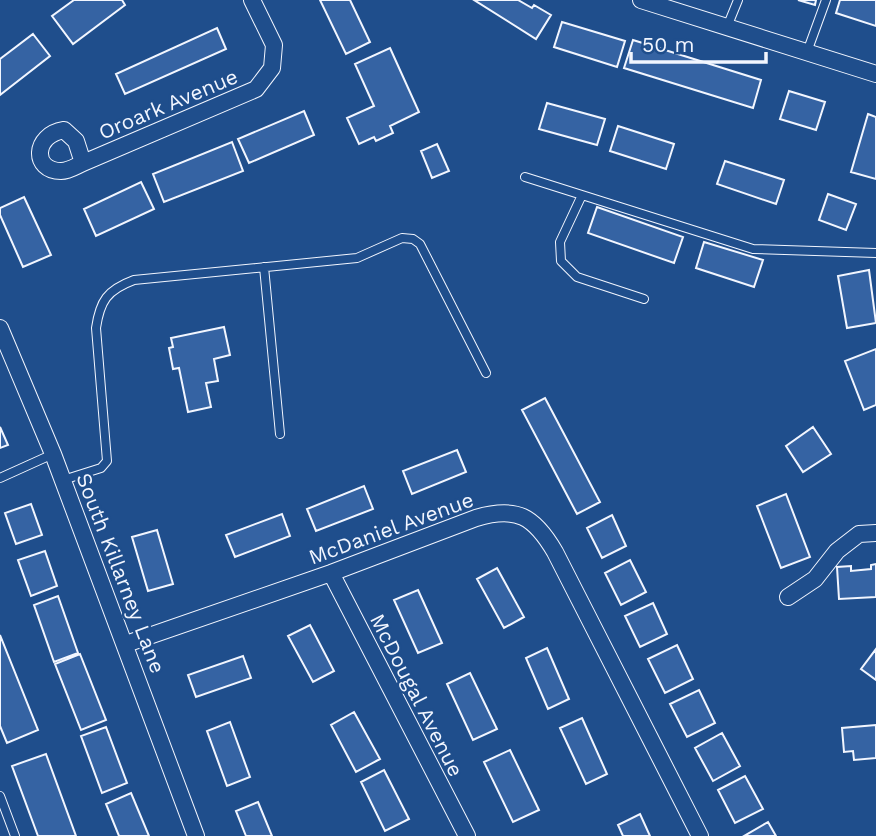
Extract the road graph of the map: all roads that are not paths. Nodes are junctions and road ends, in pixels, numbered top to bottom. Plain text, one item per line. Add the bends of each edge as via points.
1 (252, 0) edge
2 (641, 0) edge
3 (738, 0) edge
4 (826, 0) edge
5 (727, 27) junction
6 (807, 52) junction
7 (876, 74) edge
8 (83, 163) dead end
9 (525, 177) dead end
10 (582, 195) junction
11 (876, 253) edge
12 (264, 267) junction
13 (643, 299) dead end
14 (0, 328) edge
15 (486, 373) dead end
16 (280, 434) dead end
17 (53, 454) junction
18 (0, 478) edge
19 (63, 480) junction
20 (876, 533) edge
21 (331, 573) junction
22 (788, 597) dead end
23 (126, 644) junction
24 (0, 796) edge
25 (15, 836) edge
26 (196, 836) edge
27 (467, 836) edge
28 (700, 836) edge

1 - 8 street, Oroark Avenue via 274,46 272,68 256,89
2 - 5 street
3 - 5 lane
4 - 6 lane
5 - 6 street
6 - 7 street
9 - 10 lane
10 - 11 lane via 753,249
10 - 13 lane via 560,242 561,261 577,277
12 - 15 lane via 357,258 402,238 413,239 420,244
12 - 16 lane
12 - 19 lane via 134,280 117,286 106,297 96,328 107,461
14 - 17 street, South Killarney Lane
17 - 18 lane
17 - 19 street, South Killarney Lane
19 - 23 street, South Killarney Lane
20 - 22 street via 859,534 837,551 815,579
21 - 23 street, McDaniel Avenue
21 - 27 street, McDougal Avenue
21 - 28 street, McDaniel Avenue via 496,513 514,513 531,520 555,552
23 - 26 street, South Killarney Lane
24 - 25 lane

